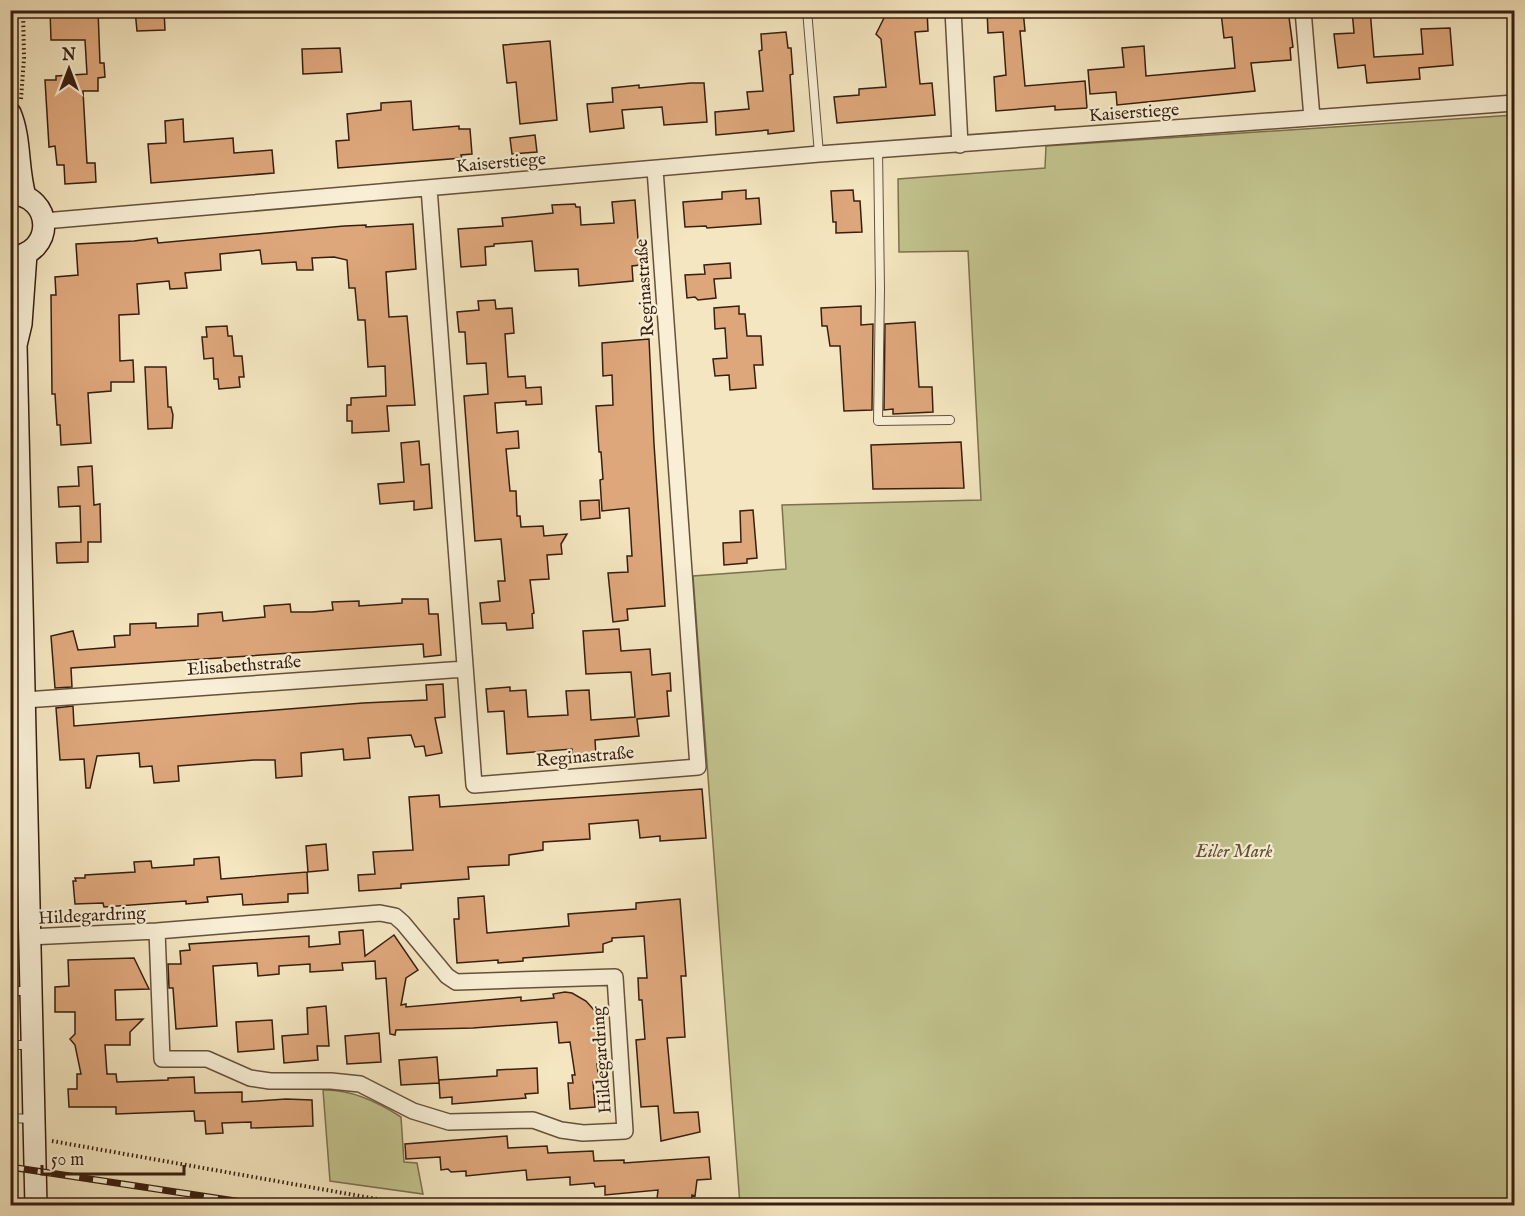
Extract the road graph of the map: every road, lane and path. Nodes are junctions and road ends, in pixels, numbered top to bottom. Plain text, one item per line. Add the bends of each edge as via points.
1 (23, 10) edge
2 (807, 10) edge
3 (953, 10) edge
4 (1303, 10) edge
5 (1515, 103) edge
6 (14, 108) edge
7 (1311, 118) junction
8 (960, 145) junction
9 (878, 150) junction
10 (819, 154) junction
11 (655, 169) junction
12 (429, 188) junction
13 (18, 195) edge
14 (44, 221) junction
15 (18, 256) edge
16 (13, 336) edge
17 (950, 420) dead end
18 (465, 669) junction
19 (26, 700) junction
20 (157, 931) junction
21 (28, 937) junction
22 (20, 991) edge
23 (21, 1045) edge
24 (10, 1118) edge
25 (34, 1128) junction
26 (36, 1206) edge
27 (416, 1206) edge

1 - 6 path via 22,98
2 - 10 lane
3 - 8 street
4 - 7 street
5 - 7 street, Kaiserstiege
6 - 13 street via 20,173
7 - 8 street, Kaiserstiege
8 - 9 street, Kaiserstiege
9 - 10 street, Kaiserstiege
9 - 17 lane via 878,421
10 - 11 street, Kaiserstiege
11 - 12 street, Kaiserstiege
11 - 18 street, Reginastraße via 698,767 474,785
12 - 14 street, Kaiserstiege
12 - 18 street, Reginastraße
13 - 14 street via 37,205
14 - 15 street via 44,234 38,246
15 - 16 street via 21,324
16 - 19 street
18 - 19 street, Elisabethstraße
19 - 21 street
20 - 20 street, Hildegardring via 380,913 395,916 456,982 615,977 625,1131 583,1133 533,1120 449,1122 413,1111 360,1084 270,1081 250,1078 207,1059 162,1059
20 - 21 street, Hildegardring
21 - 22 street
22 - 23 street
23 - 25 street
24 - 25 lane
25 - 26 street
25 - 27 path

